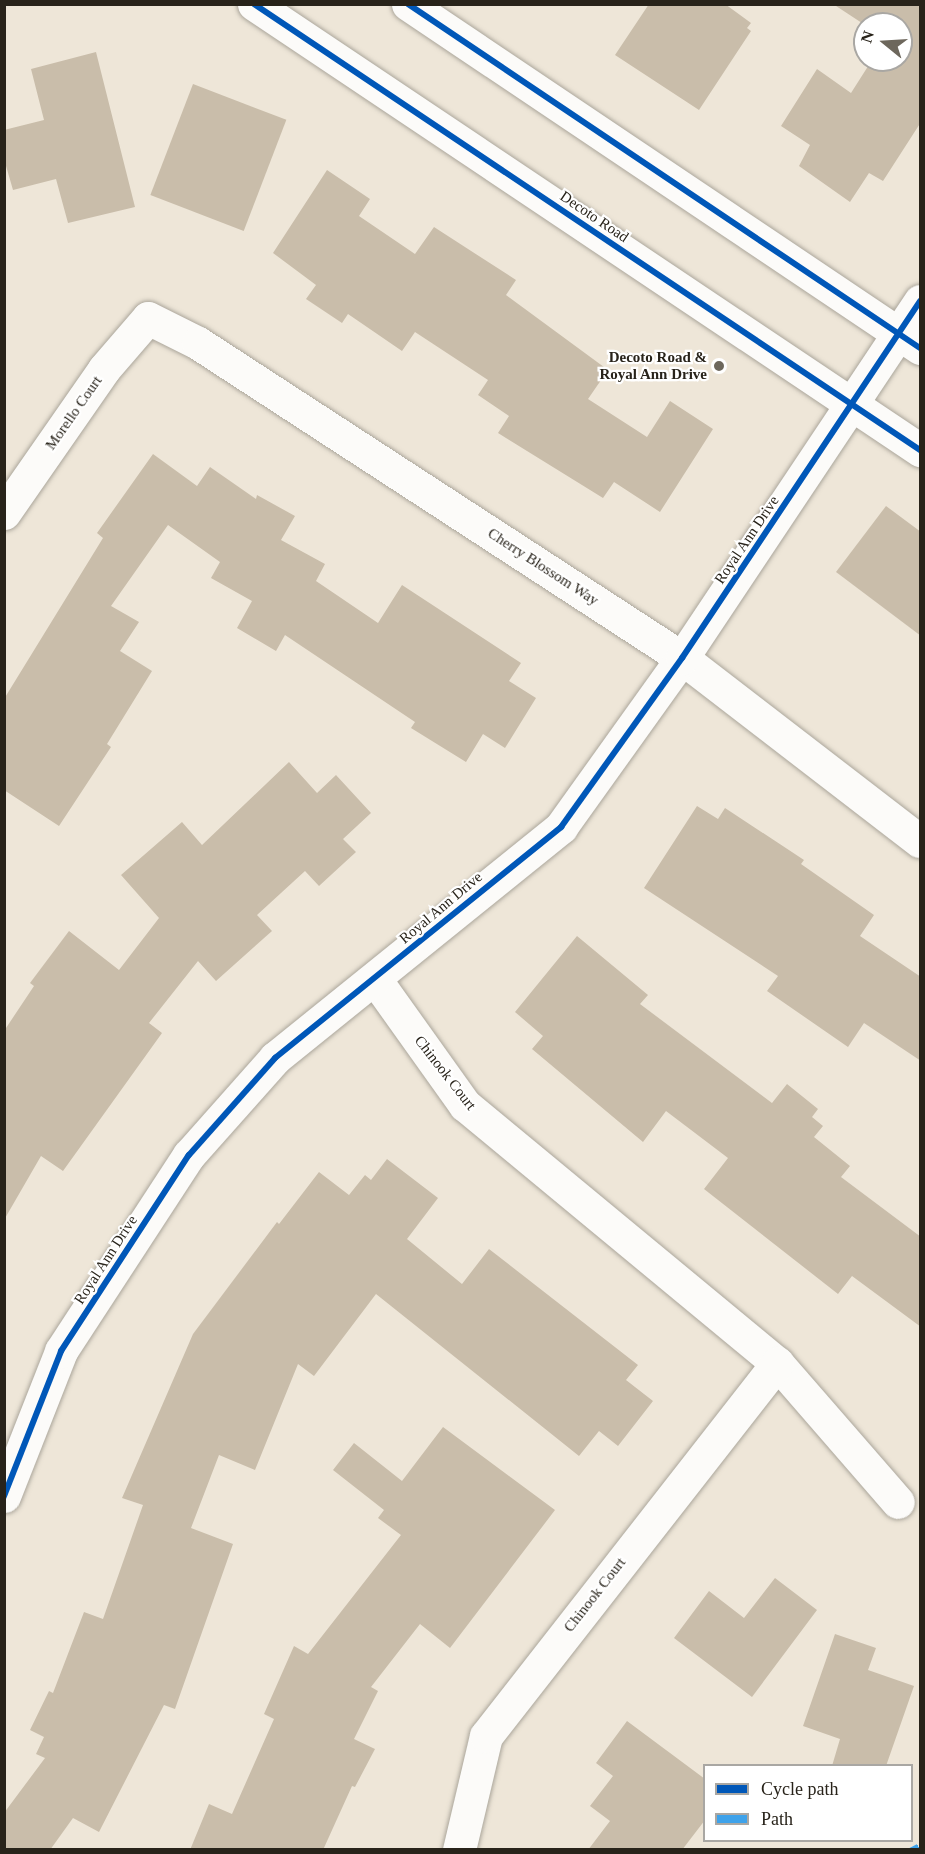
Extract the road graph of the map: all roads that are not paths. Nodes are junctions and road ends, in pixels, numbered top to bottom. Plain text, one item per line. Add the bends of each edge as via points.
1 (254, 4) edge
2 (408, 4) edge
3 (921, 301) edge
4 (148, 318) joint
5 (910, 340) edge
6 (852, 403) junction
7 (921, 450) edge
8 (4, 513) edge
9 (682, 658) junction
10 (921, 841) edge
11 (375, 979) junction
12 (777, 1363) junction
13 (4, 1496) edge
14 (898, 1502) dead end
15 (459, 1850) edge

1 - 6 street, Decoto Road
2 - 5 street
3 - 5 street, Royal Ann Drive
4 - 8 street, Morello Court via 104,369
4 - 9 street, Cherry Blossom Way via 198,343
5 - 6 street, Royal Ann Drive
6 - 7 street, Decoto Road
6 - 9 street, Royal Ann Drive
9 - 10 street, Cherry Blossom Way
9 - 11 street, Royal Ann Drive via 561,827
11 - 12 street, Chinook Court via 465,1105
11 - 13 street, Royal Ann Drive via 275,1058 189,1155 61,1351
12 - 14 street, Chinook Court
12 - 15 street, Chinook Court via 486,1736

